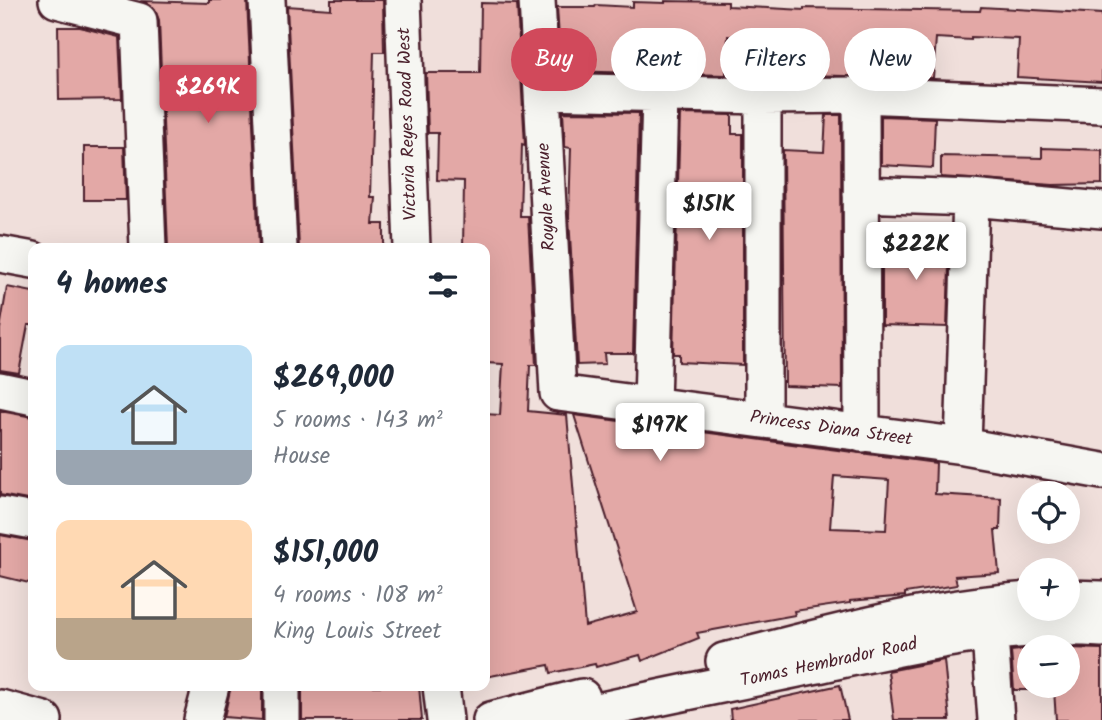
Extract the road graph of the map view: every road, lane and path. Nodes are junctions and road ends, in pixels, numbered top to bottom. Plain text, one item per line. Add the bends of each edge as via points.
1 (57, 0) edge
2 (267, 0) edge
3 (403, 0) edge
4 (537, 0) edge
5 (539, 28) edge
6 (542, 91) edge
7 (572, 91) edge
8 (660, 94) junction
9 (861, 95) junction
10 (763, 96) junction
11 (1102, 105) edge
12 (861, 194) junction
13 (971, 198) junction
14 (1102, 210) edge
15 (148, 243) edge
16 (279, 243) edge
17 (412, 243) edge
18 (0, 254) edge
19 (28, 259) edge
20 (0, 390) edge
21 (558, 393) joint
22 (28, 396) edge
23 (652, 406) junction
24 (763, 420) junction
25 (862, 434) junction
26 (962, 446) junction
27 (1102, 471) edge
28 (0, 515) edge
29 (28, 521) edge
30 (1080, 598) edge
31 (1102, 599) edge
32 (1017, 605) edge
33 (989, 618) junction
34 (1102, 629) edge
35 (210, 691) edge
36 (282, 691) edge
37 (442, 691) edge
38 (0, 708) edge
39 (580, 717) edge
40 (44, 720) edge
41 (202, 720) edge
42 (282, 720) edge
43 (445, 720) edge
44 (491, 720) edge
45 (996, 720) edge

1 - 15 street via 139,21
2 - 16 street
3 - 17 street, Victoria Reyes Road West
4 - 5 street, Royale Avenue
6 - 21 street, Royale Avenue
7 - 8 street
8 - 10 street
8 - 23 street
9 - 10 street
9 - 11 street
9 - 12 street
10 - 24 street
12 - 13 street
12 - 25 street
13 - 14 street
13 - 26 street
18 - 19 street
20 - 22 street
21 - 23 street, Princess Diana Street
23 - 24 street, Princess Diana Street
24 - 25 street, Princess Diana Street
25 - 26 street, Princess Diana Street
26 - 27 street, Princess Diana Street
28 - 29 street
30 - 31 street
32 - 33 street, Tomas Hembrador Road
33 - 34 street, Tomas Hembrador Road
33 - 39 street, Tomas Hembrador Road via 901,648
33 - 44 street, Tomas Hembrador Road via 893,619
33 - 45 street
35 - 41 street
36 - 42 street
37 - 43 street
38 - 40 street

